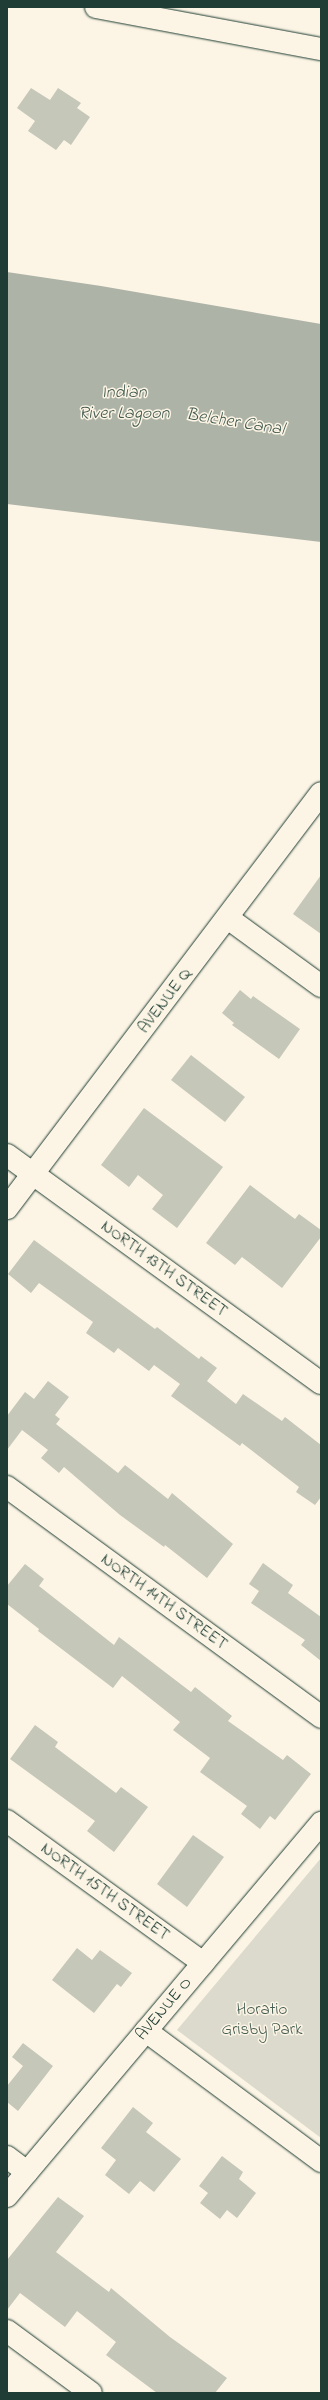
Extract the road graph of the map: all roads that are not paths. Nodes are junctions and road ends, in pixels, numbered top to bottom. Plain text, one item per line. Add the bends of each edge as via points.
1 (96, 7) edge
2 (321, 49) edge
3 (321, 793) edge
4 (228, 918) junction
5 (321, 986) edge
6 (7, 1155) edge
7 (34, 1175) junction
8 (7, 1208) edge
9 (321, 1383) edge
10 (7, 1487) edge
11 (321, 1717) edge
12 (7, 1821) edge
13 (321, 1823) edge
14 (203, 1963) junction
15 (146, 2031) junction
16 (7, 2158) edge
17 (321, 2161) edge
18 (27, 2172) junction
19 (7, 2196) edge
20 (7, 2331) edge
21 (92, 2393) edge

1 - 2 street
3 - 4 street, AVENUE Q
4 - 5 street
4 - 7 street, AVENUE Q
6 - 7 street, NORTH 13TH STREET
7 - 8 street, AVENUE Q
7 - 9 street, NORTH 13TH STREET
10 - 11 street, NORTH 14TH STREET
12 - 14 street, NORTH 15TH STREET
13 - 14 street, AVENUE O
14 - 15 street, AVENUE O
15 - 17 street
15 - 18 street, AVENUE O
16 - 18 street
18 - 19 street, AVENUE O
20 - 21 street

